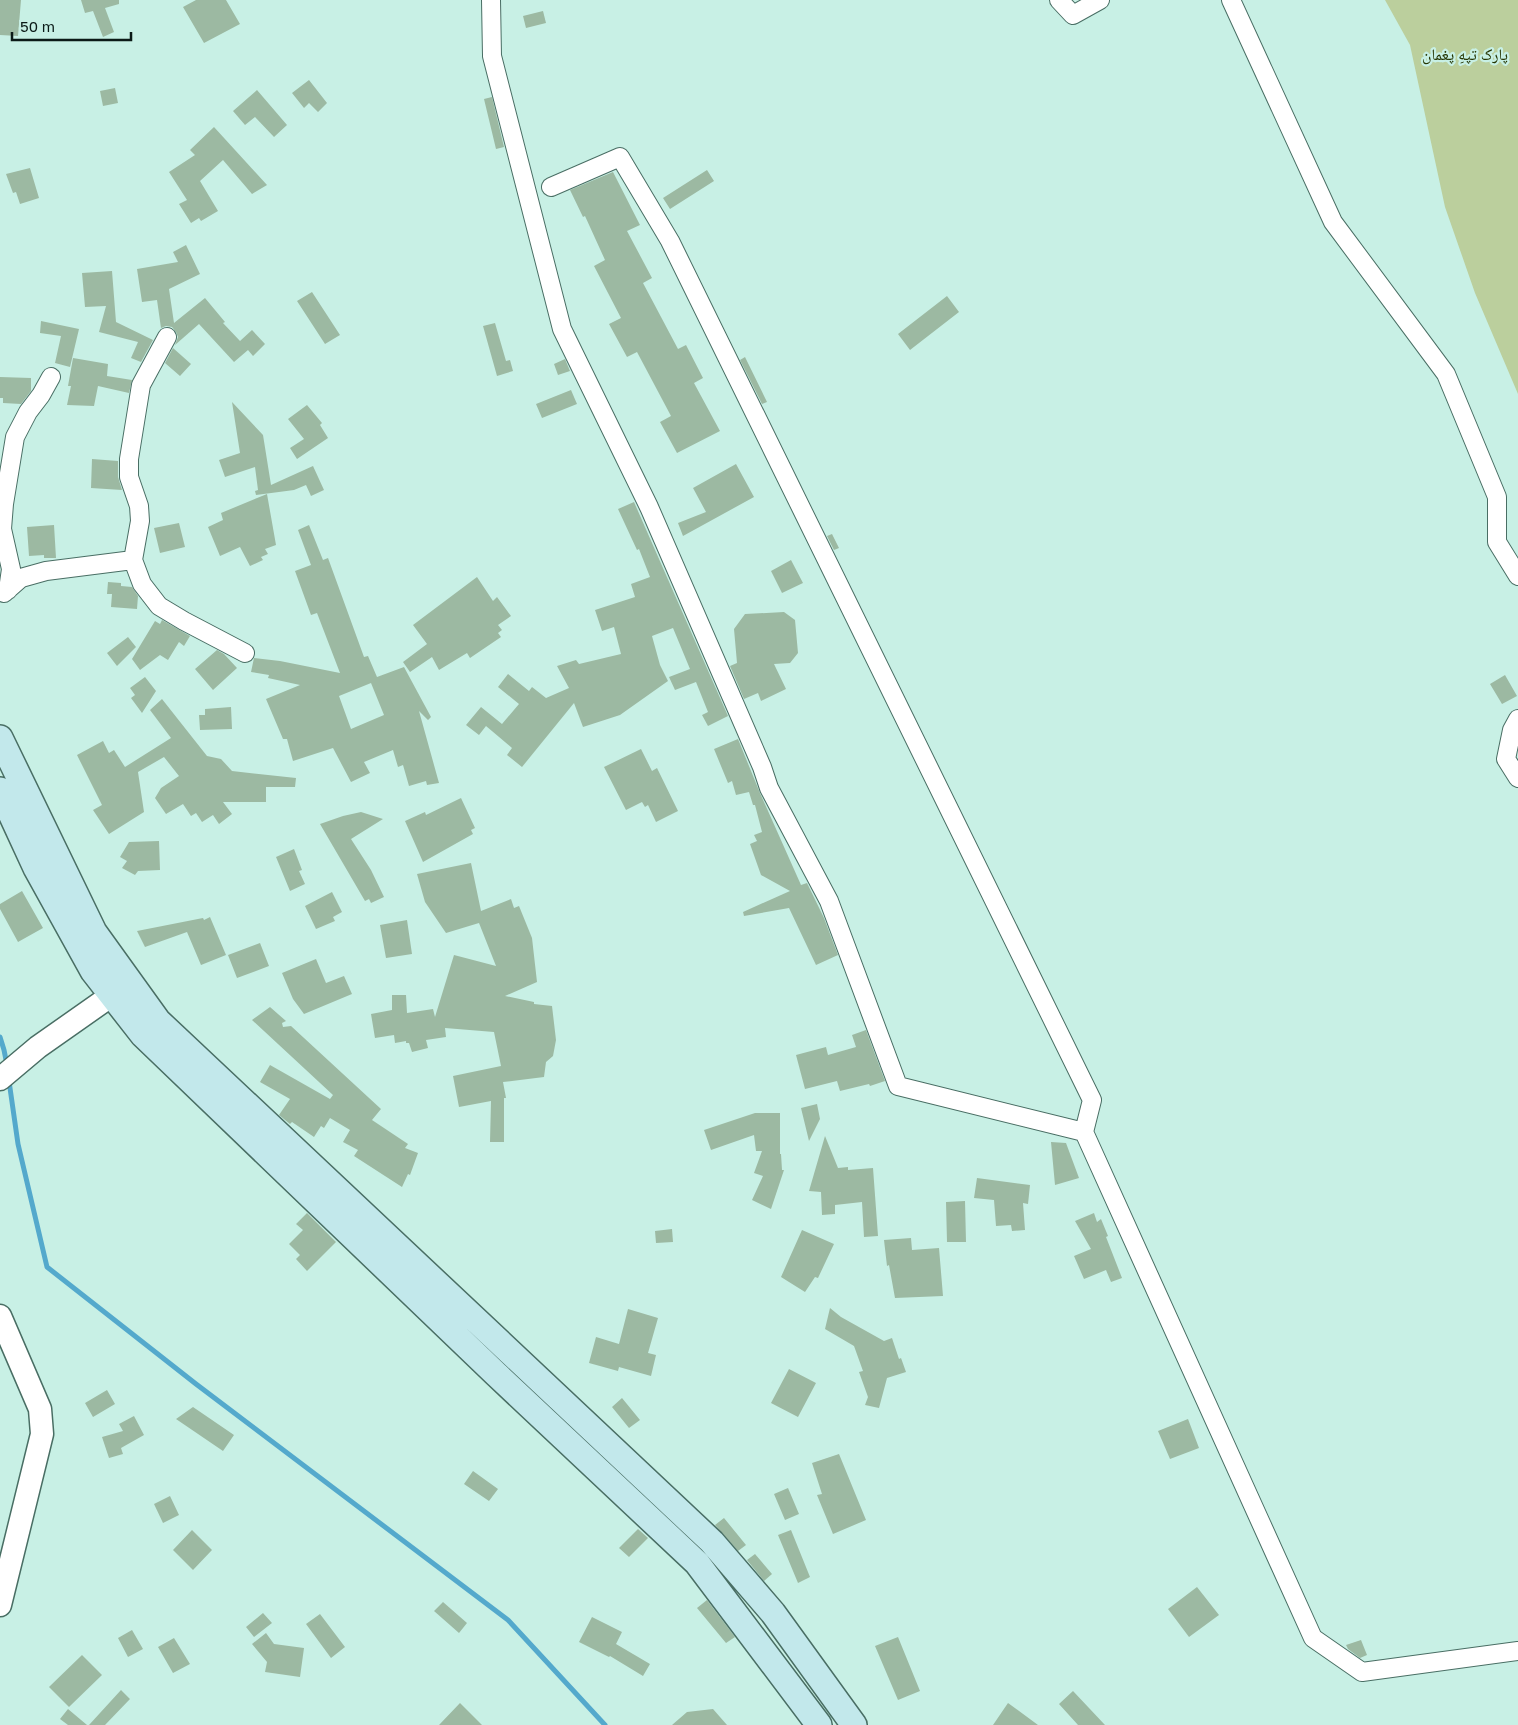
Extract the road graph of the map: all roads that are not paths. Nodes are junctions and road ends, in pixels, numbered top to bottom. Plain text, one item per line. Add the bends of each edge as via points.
1 (491, 0) edge
2 (1059, 0) edge
3 (1100, 0) edge
4 (1231, 0) edge
5 (551, 187) dead end
6 (167, 337) dead end
7 (51, 377) dead end
8 (133, 560) junction
9 (1518, 576) edge
10 (4, 593) edge
11 (245, 654) dead end
12 (1518, 719) edge
13 (0, 738) edge
14 (1518, 778) edge
15 (0, 790) edge
16 (112, 995) junction
17 (0, 1079) edge
18 (1084, 1132) junction
19 (0, 1316) edge
20 (0, 1605) edge
21 (1518, 1651) edge
22 (819, 1725) edge
23 (854, 1725) edge

1 - 18 street via 492,56 562,329 650,507 769,788 829,901 898,1086
2 - 3 street via 1073,15
4 - 9 street via 1334,222 1446,374 1497,497 1497,542
5 - 18 street via 620,157 670,241 1092,1100
6 - 8 street via 141,385 129,459 129,477 139,506 140,521
7 - 10 street via 15,437 2,529 11,569
8 - 10 street via 46,571 22,578
8 - 11 street via 142,584 159,606
12 - 14 street via 1512,730 1506,759
13 - 23 main road via 94,932 158,1021 712,1542 773,1613
15 - 16 main road via 36,868 93,971
16 - 17 street via 38,1046
16 - 22 main road via 143,1035 696,1563
18 - 21 street via 1313,1638 1362,1672
19 - 20 street via 40,1409 42,1434

